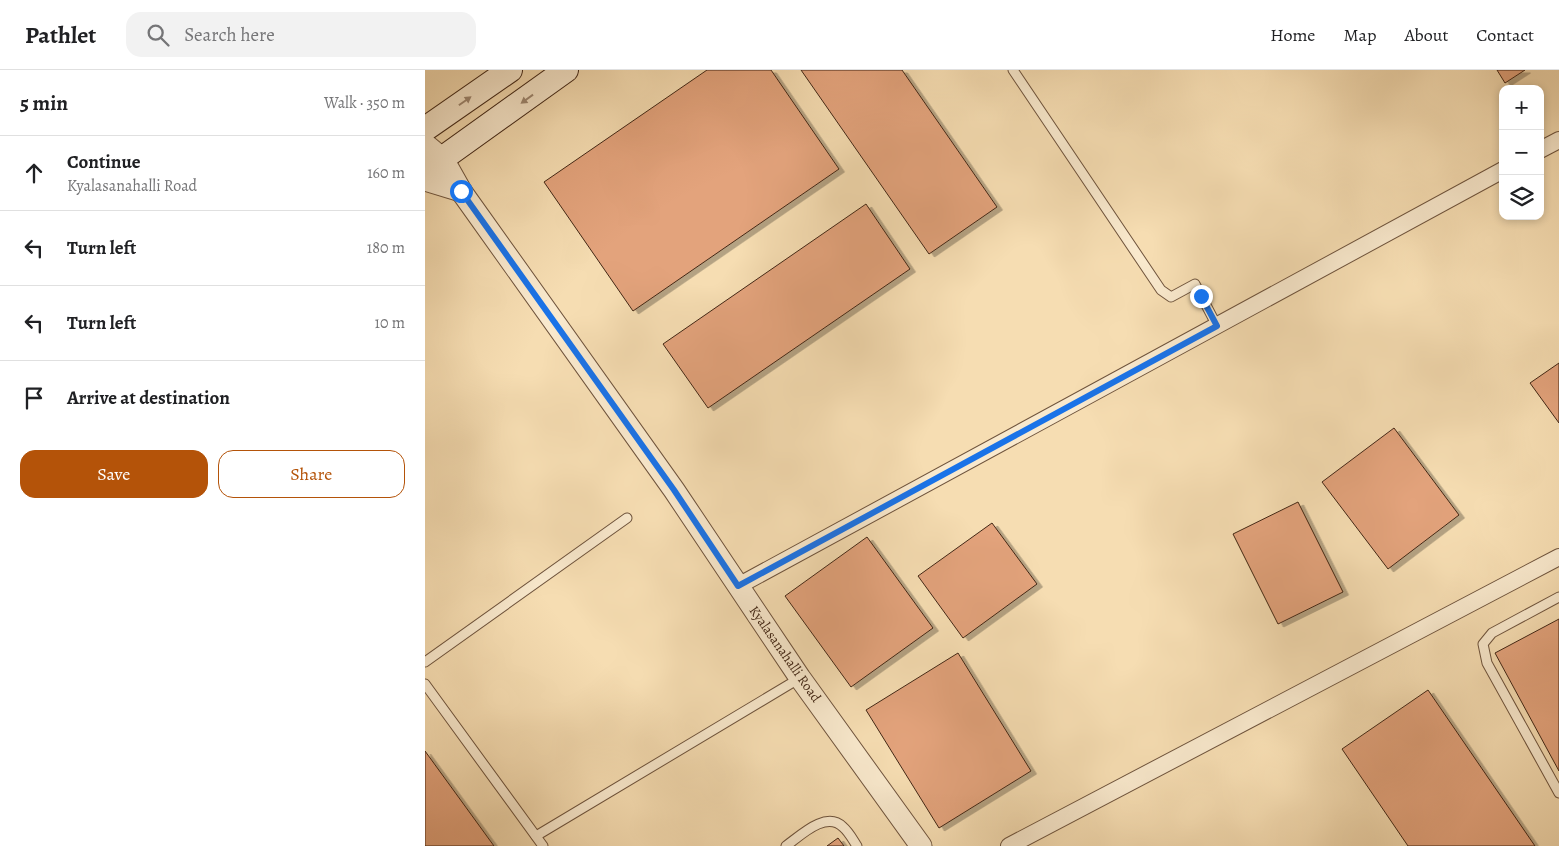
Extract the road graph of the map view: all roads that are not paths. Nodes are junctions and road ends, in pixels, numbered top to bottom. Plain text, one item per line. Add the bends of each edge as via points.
1 (510, 70) edge
2 (566, 70) edge
3 (1013, 70) edge
4 (425, 129) edge
5 (1559, 140) edge
6 (425, 144) edge
7 (1544, 148) edge
8 (434, 165) edge
9 (1499, 172) edge
10 (425, 180) edge
11 (461, 191) junction
12 (1217, 326) junction
13 (627, 518) dead end
14 (1559, 557) edge
15 (738, 586) junction
16 (1559, 597) edge
17 (425, 662) edge
18 (800, 678) junction
19 (425, 684) edge
20 (1559, 793) edge
21 (537, 836) junction
22 (543, 846) edge
23 (786, 846) edge
24 (857, 846) edge
25 (921, 846) edge
26 (1009, 846) edge

4 -> 1 main road
2 -> 8 main road
3 - 12 lane via 1161,290 1171,297 1195,284
5 - 7 street
6 - 8 street
8 - 11 street, Kyalasanahalli Road
9 - 12 street
10 - 11 street
11 - 15 street, Kyalasanahalli Road via 674,490
12 - 15 street
13 - 17 lane
14 - 26 street
15 - 18 street, Kyalasanahalli Road
16 - 20 lane via 1492,632 1483,644 1487,663
18 - 21 lane
18 - 25 street, Kyalasanahalli Road
19 - 21 lane
21 - 22 lane
23 - 24 lane via 817,824 829,820 843,826

